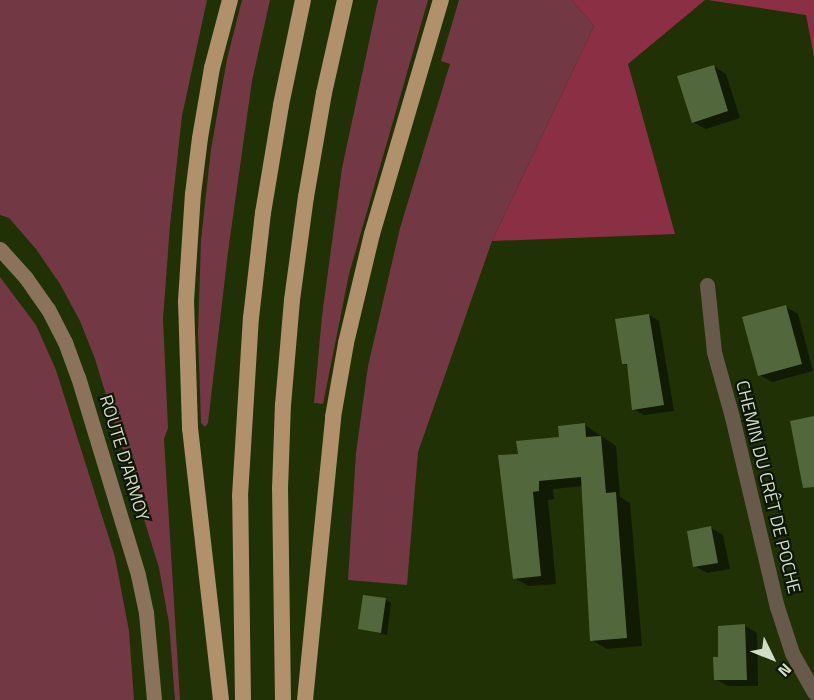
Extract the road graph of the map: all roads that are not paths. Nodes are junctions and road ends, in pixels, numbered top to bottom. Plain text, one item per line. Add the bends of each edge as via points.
1 (230, 0) edge
2 (303, 0) edge
3 (345, 0) edge
4 (441, 0) edge
5 (0, 249) edge
6 (707, 285) dead end
7 (814, 692) edge
8 (154, 700) edge
9 (221, 700) edge
10 (243, 700) edge
11 (283, 700) edge
12 (305, 700) edge

1 - 9 highway via 212,68 200,138 186,301 190,428
2 - 10 highway via 281,105 250,318 240,496
3 - 11 highway via 324,93 292,300 280,501
4 - 12 highway via 372,234 346,343 331,428
5 - 8 main road, ROUTE D'ARMOY via 48,309 78,377 138,575 146,612
6 - 7 street, CHEMIN DU CRÊT DE POCHE via 714,352 777,607 792,653

